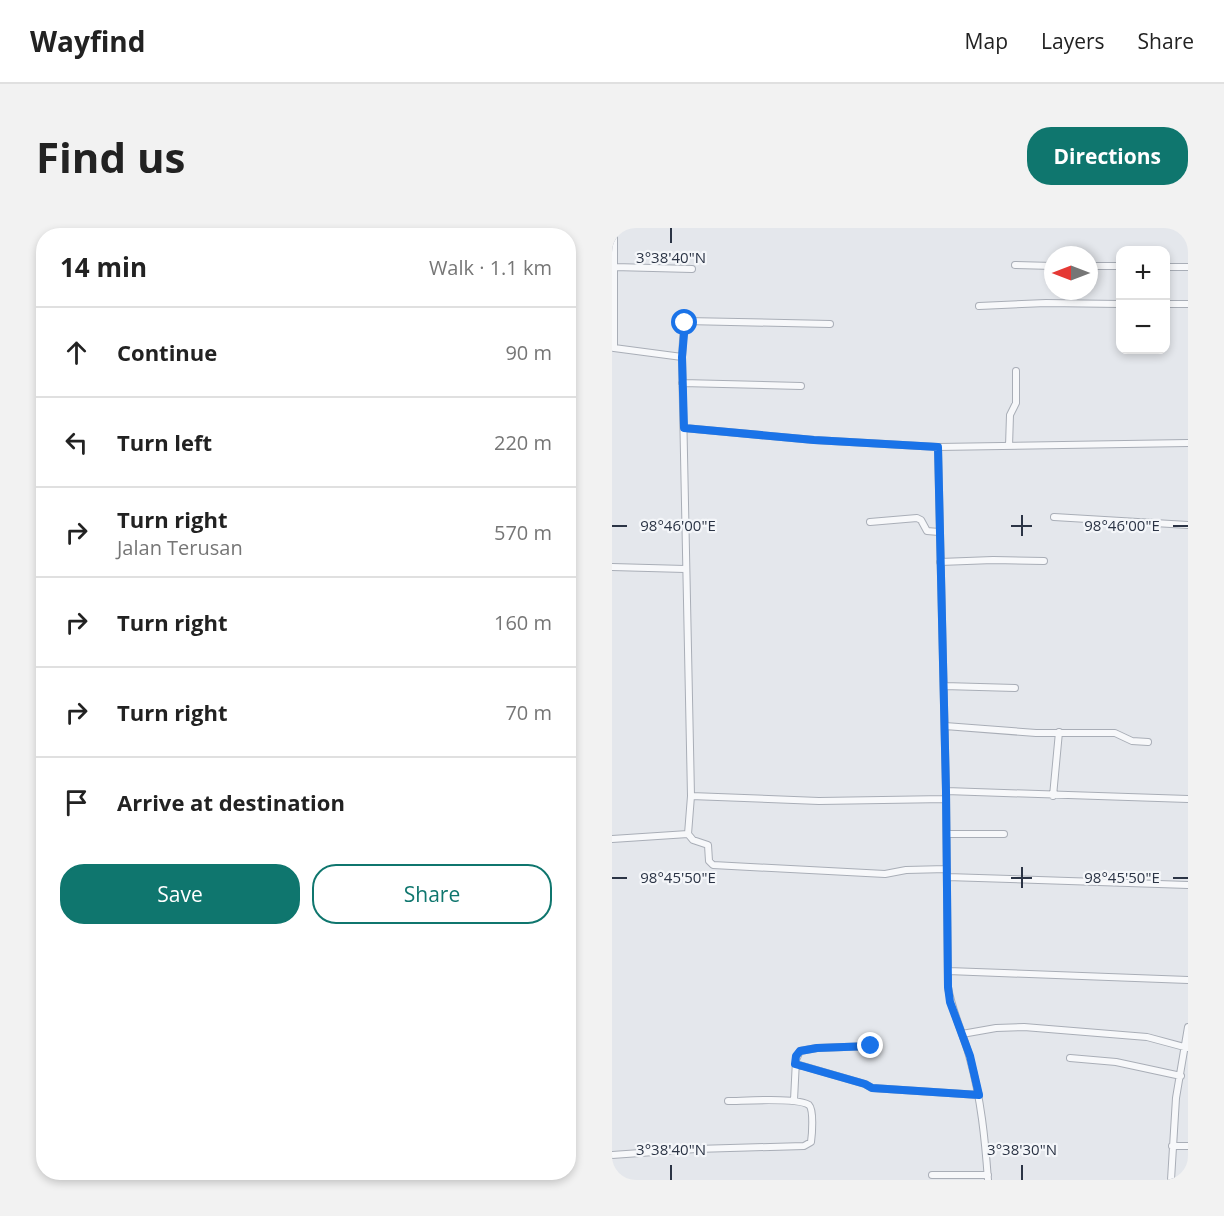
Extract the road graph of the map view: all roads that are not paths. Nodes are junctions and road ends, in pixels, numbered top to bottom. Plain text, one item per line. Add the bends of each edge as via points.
1 (614, 228) edge
2 (1015, 265) dead end
3 (1044, 266) edge
4 (1098, 266) edge
5 (1116, 266) edge
6 (614, 267) junction
7 (1170, 267) edge
8 (1188, 267) edge
9 (692, 269) dead end
10 (1116, 304) edge
11 (1170, 304) edge
12 (1188, 304) edge
13 (979, 306) dead end
14 (830, 324) dead end
15 (613, 348) edge
16 (682, 357) junction
17 (1016, 371) dead end
18 (682, 382) junction
19 (801, 386) dead end
20 (684, 428) junction
21 (1188, 443) edge
22 (1009, 446) junction
23 (938, 447) junction
24 (1054, 517) dead end
25 (870, 522) dead end
26 (1188, 525) edge
27 (939, 532) junction
28 (1044, 561) dead end
29 (940, 562) junction
30 (612, 567) edge
31 (685, 568) junction
32 (944, 686) junction
33 (1015, 688) dead end
34 (945, 726) junction
35 (1059, 732) junction
36 (1148, 742) dead end
37 (946, 791) junction
38 (691, 795) junction
39 (1053, 796) junction
40 (946, 799) junction
41 (1188, 799) edge
42 (688, 834) junction
43 (947, 834) junction
44 (1004, 834) dead end
45 (614, 839) edge
46 (947, 873) junction
47 (1188, 885) edge
48 (948, 971) junction
49 (1188, 980) edge
50 (1188, 1028) edge
51 (962, 1035) junction
52 (871, 1046) dead end
53 (1186, 1048) edge
54 (1070, 1058) dead end
55 (795, 1064) junction
56 (1181, 1075) junction
57 (979, 1095) junction
58 (794, 1100) junction
59 (728, 1101) dead end
60 (1172, 1146) junction
61 (1188, 1146) edge
62 (612, 1155) edge
63 (932, 1175) dead end
64 (988, 1177) edge
65 (1171, 1180) edge

1 - 6 street
2 - 3 street
4 - 5 street
6 - 9 street
6 - 15 street
7 - 8 street
10 - 13 street
11 - 12 street
14 - 16 street via 686,321
15 - 16 street
16 - 18 street
17 - 22 street
18 - 19 street
18 - 20 street
20 - 23 street
20 - 31 street
21 - 22 street
22 - 23 street
23 - 27 street
24 - 26 street
25 - 27 street via 917,518 927,531
27 - 29 street
28 - 29 street
29 - 32 street
30 - 31 street
31 - 38 street
32 - 33 street
32 - 34 street
34 - 35 street
34 - 37 street
35 - 36 street via 1115,733 1132,741
35 - 39 street
37 - 39 street
37 - 40 street
38 - 40 street via 819,801
38 - 42 street
39 - 41 street
40 - 43 street
42 - 45 street
42 - 46 street via 708,845 713,866
43 - 44 street
43 - 46 street
46 - 47 street via 1056,882
46 - 48 street
48 - 49 street
48 - 51 street via 950,1002
50 - 53 street
51 - 53 street via 1006,1026 1024,1027 1147,1037
51 - 57 street
52 - 55 street via 817,1048 798,1053
53 - 56 street
54 - 56 street via 1116,1062
55 - 57 street via 872,1088
55 - 58 street
56 - 60 street
57 - 64 street
58 - 59 street
58 - 62 street via 811,1109 812,1134 807,1145
60 - 61 street
60 - 65 street
63 - 64 street

